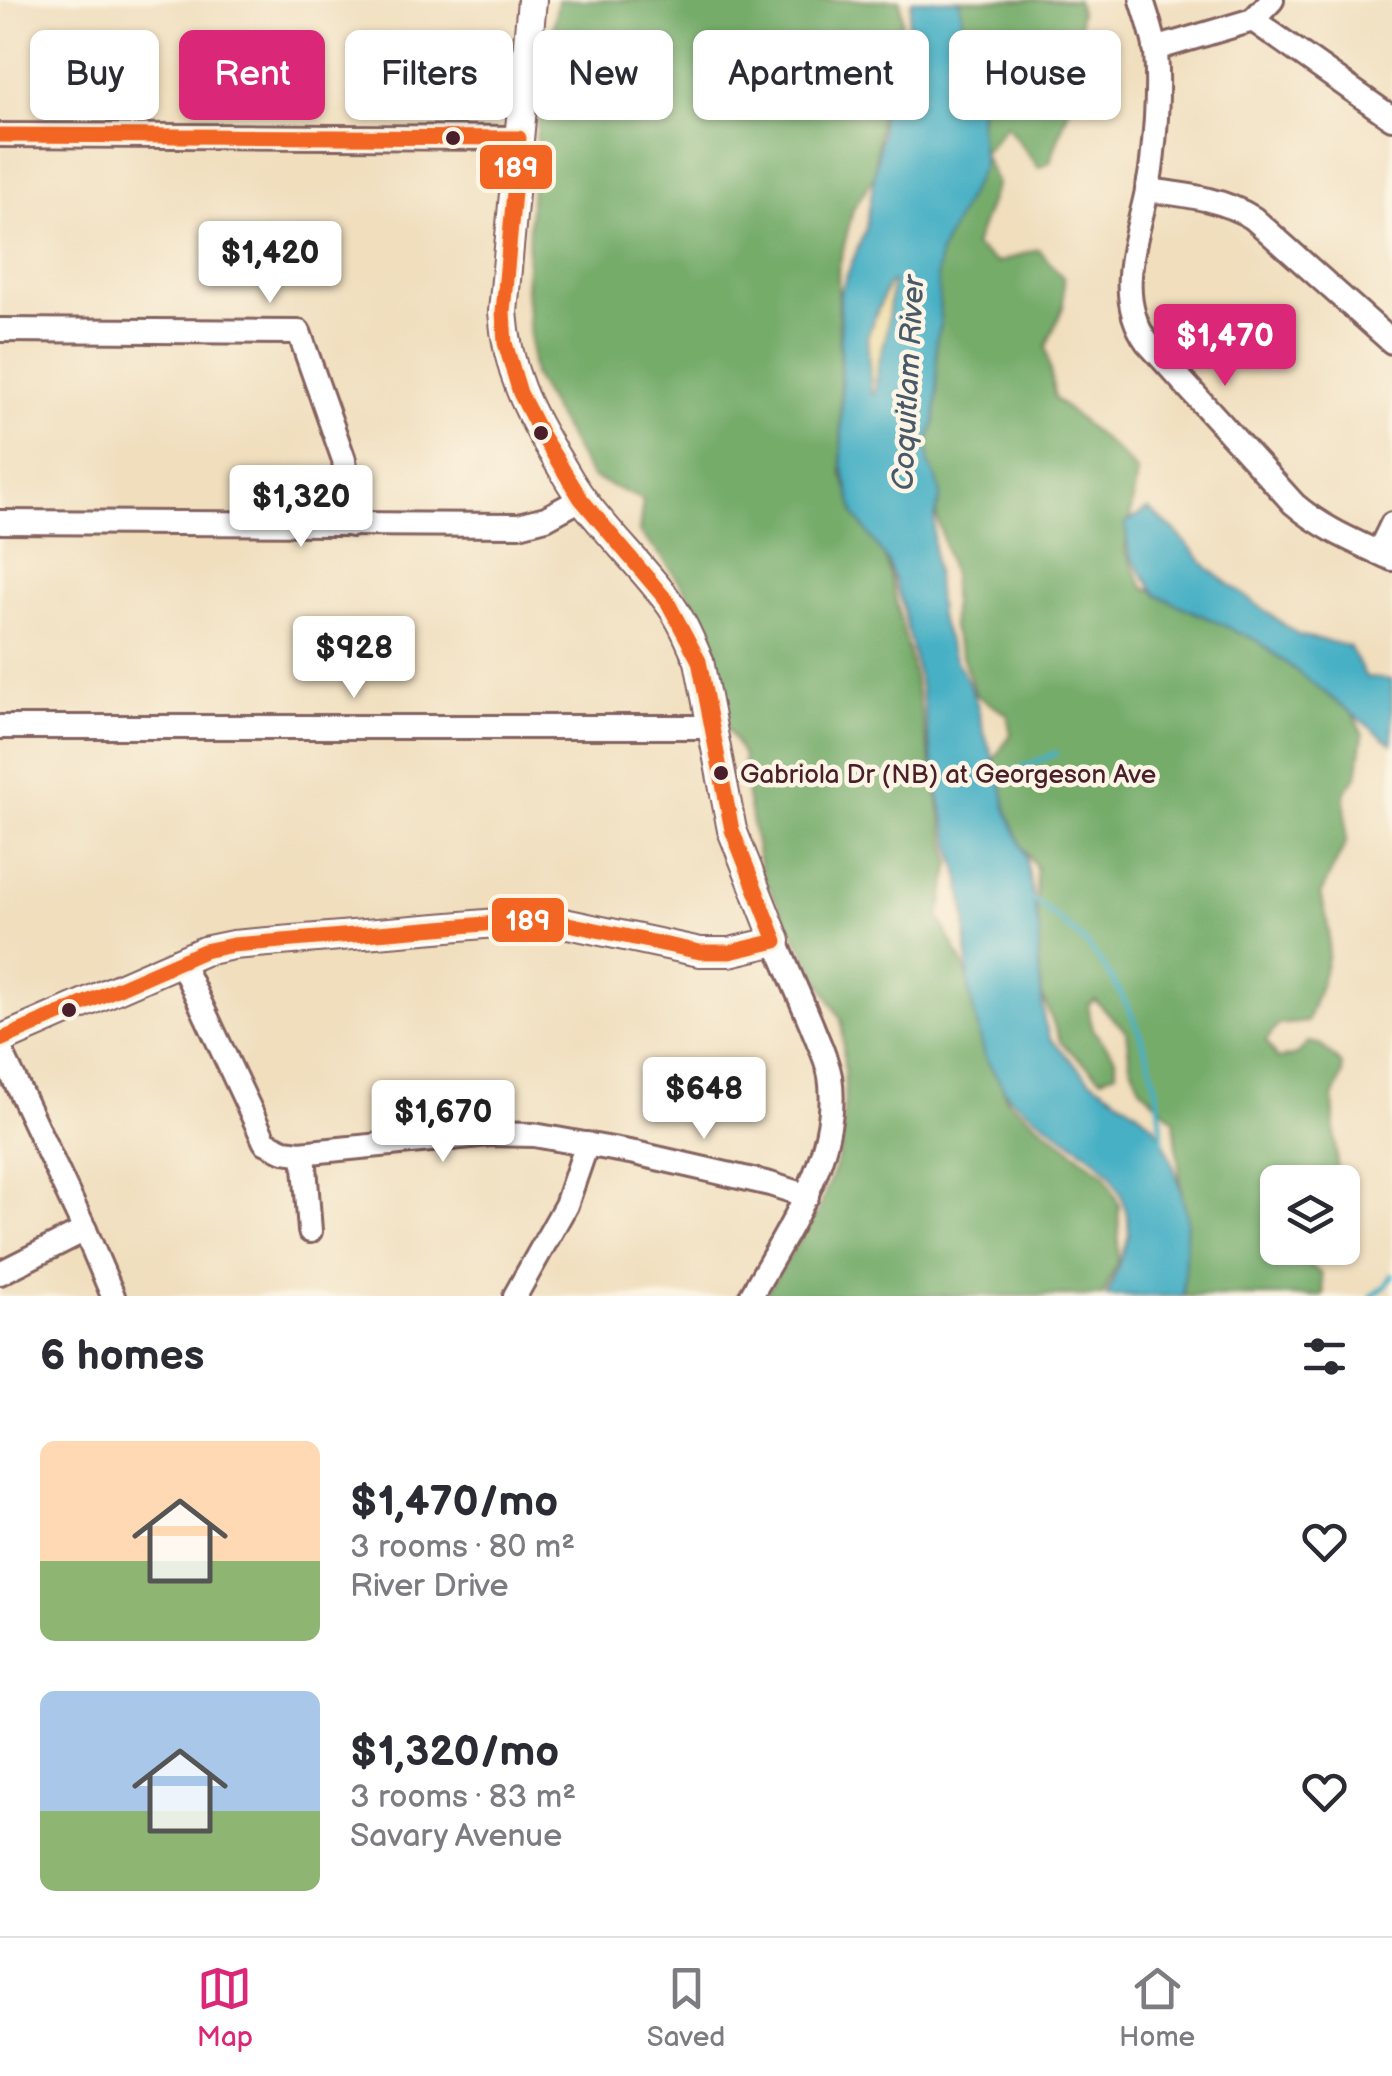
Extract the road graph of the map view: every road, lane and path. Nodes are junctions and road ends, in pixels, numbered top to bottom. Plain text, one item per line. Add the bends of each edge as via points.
1 (532, 0) edge
2 (1142, 0) edge
3 (1272, 0) edge
4 (1254, 20) junction
5 (1156, 49) junction
6 (1392, 118) edge
7 (0, 135) edge
8 (518, 138) junction
9 (1148, 190) junction
10 (0, 330) edge
11 (1392, 342) edge
12 (581, 499) junction
13 (0, 522) edge
14 (351, 524) junction
15 (1392, 524) edge
16 (1385, 556) edge
17 (0, 727) edge
18 (711, 727) junction
19 (776, 941) junction
20 (181, 962) junction
21 (0, 1040) edge
22 (0, 1049) edge
23 (587, 1144) junction
24 (304, 1153) junction
25 (807, 1196) junction
26 (85, 1230) junction
27 (310, 1230) dead end
28 (0, 1273) edge
29 (114, 1296) edge
30 (514, 1296) edge
31 (751, 1296) edge

1 - 8 street
2 - 5 street
3 - 4 street
4 - 5 street
4 - 6 street
5 - 9 street
7 - 8 street
8 - 12 street via 505,343 520,392
9 - 11 street via 1218,202 1253,218
9 - 16 street via 1129,276 1141,334 1294,504
10 - 14 street via 299,332 344,460
12 - 14 street via 519,525
12 - 18 street via 677,616 698,661
13 - 14 street
15 - 16 street
17 - 18 street
18 - 19 street via 732,830
19 - 20 street via 700,952 544,919 233,945
19 - 25 street via 830,1076 828,1125
20 - 21 street
20 - 24 street via 265,1142
22 - 26 street
23 - 24 street via 491,1134
23 - 25 street
23 - 30 street via 566,1205
24 - 27 street
25 - 31 street
26 - 28 street
26 - 29 street

